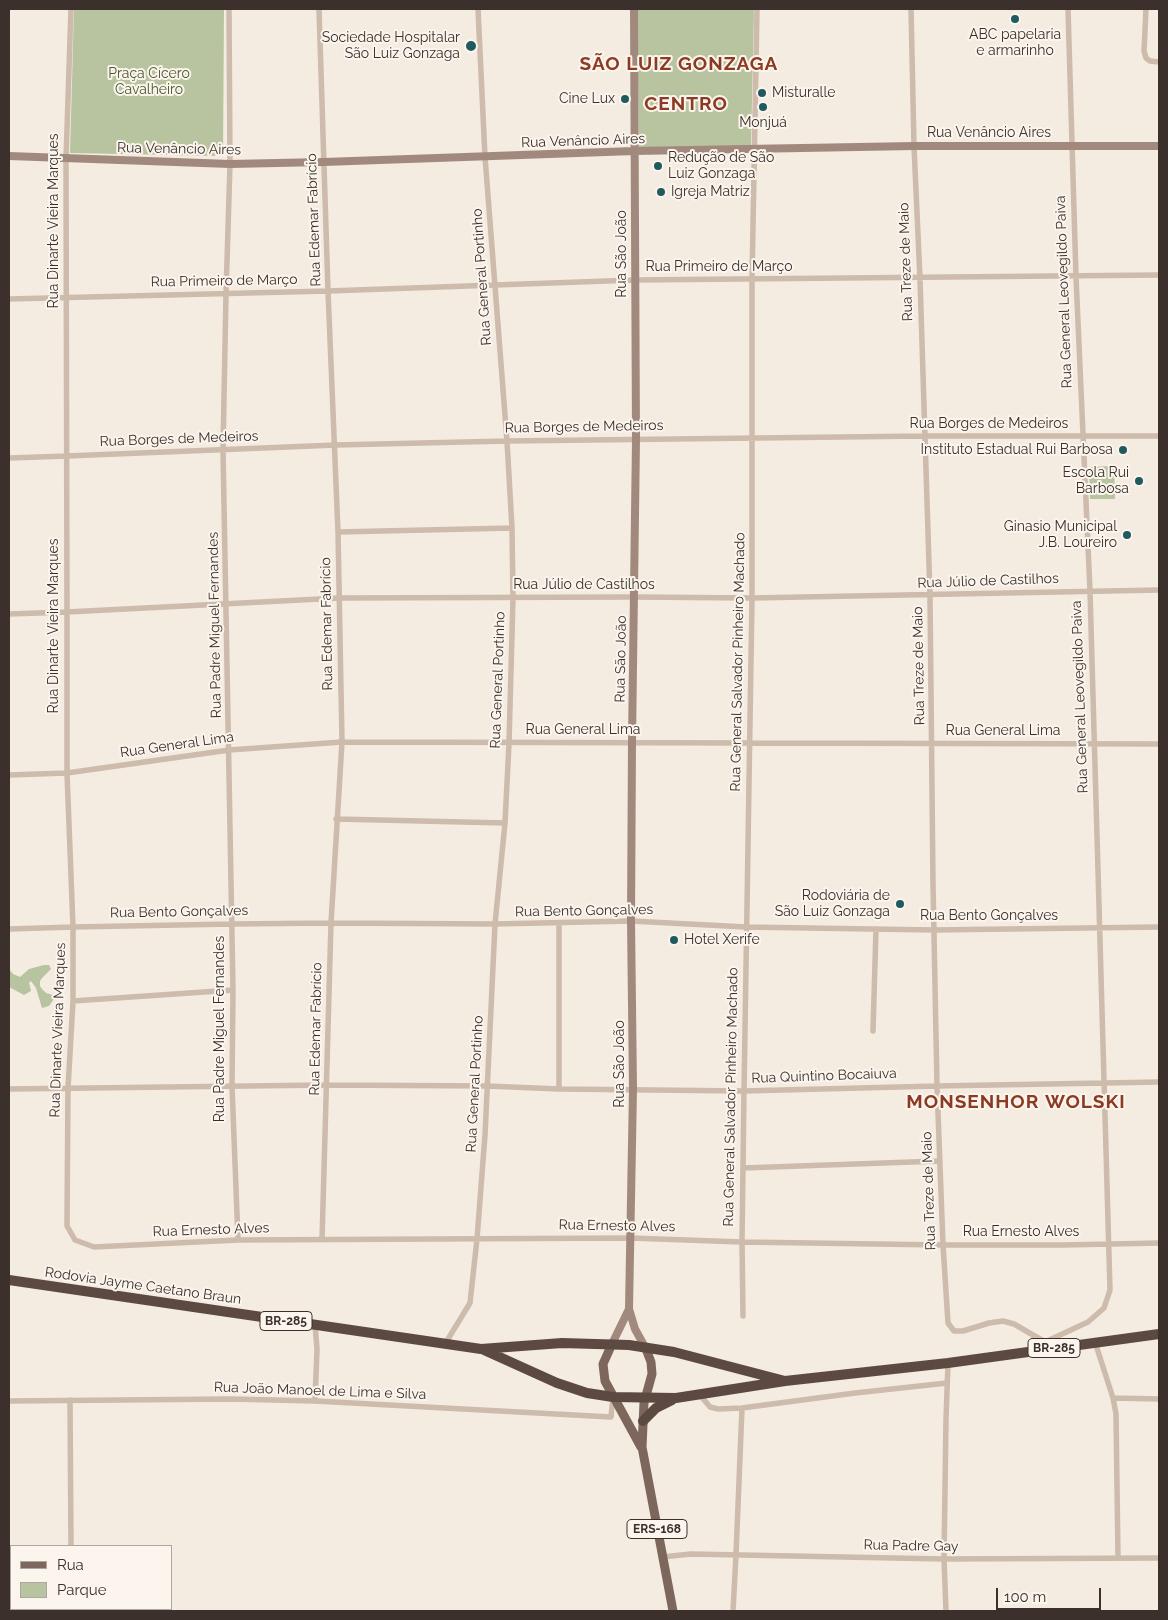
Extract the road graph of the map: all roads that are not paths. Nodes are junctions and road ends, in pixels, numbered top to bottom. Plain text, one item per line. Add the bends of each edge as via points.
1 (71, 9) edge
2 (229, 9) edge
3 (319, 9) edge
4 (478, 9) edge
5 (634, 9) edge
6 (757, 9) edge
7 (911, 9) edge
8 (1068, 9) edge
9 (1146, 9) edge
10 (1159, 62) edge
11 (914, 146) junction
12 (1072, 146) junction
13 (1159, 146) edge
14 (755, 149) junction
15 (634, 151) junction
16 (9, 156) edge
17 (486, 157) junction
18 (66, 159) junction
19 (324, 162) junction
20 (230, 164) junction
21 (1159, 276) edge
22 (1076, 277) junction
23 (920, 279) junction
24 (635, 280) junction
25 (752, 280) junction
26 (495, 284) junction
27 (328, 291) junction
28 (226, 294) junction
29 (67, 297) junction
30 (9, 299) edge
31 (924, 436) junction
32 (1159, 436) edge
33 (1082, 437) junction
34 (751, 438) junction
35 (636, 439) junction
36 (507, 441) junction
37 (336, 444) junction
38 (223, 450) junction
39 (67, 456) junction
40 (9, 458) edge
41 (512, 528) junction
42 (338, 532) junction
43 (1159, 590) edge
44 (1090, 591) junction
45 (930, 596) junction
46 (634, 597) junction
47 (339, 598) junction
48 (513, 598) junction
49 (752, 598) junction
50 (227, 605) junction
51 (67, 612) junction
52 (9, 614) edge
53 (342, 742) junction
54 (632, 742) junction
55 (750, 742) junction
56 (509, 743) junction
57 (932, 744) junction
58 (1094, 744) junction
59 (1159, 744) edge
60 (229, 750) junction
61 (67, 773) junction
62 (9, 775) edge
63 (336, 818) junction
64 (505, 823) junction
65 (631, 921) junction
66 (331, 923) junction
67 (559, 923) junction
68 (232, 924) junction
69 (496, 924) junction
70 (73, 926) junction
71 (746, 926) junction
72 (1159, 927) edge
73 (1100, 928) junction
74 (9, 929) edge
75 (876, 929) junction
76 (934, 930) junction
77 (233, 990) junction
78 (73, 1001) junction
79 (873, 1031) dead end
80 (1104, 1082) junction
81 (1159, 1082) edge
82 (327, 1085) junction
83 (232, 1086) junction
84 (487, 1086) junction
85 (937, 1086) junction
86 (68, 1088) junction
87 (9, 1089) edge
88 (559, 1089) junction
89 (633, 1089) junction
90 (744, 1091) junction
91 (940, 1160) junction
92 (743, 1168) junction
93 (630, 1238) junction
94 (478, 1239) junction
95 (75, 1240) joint
96 (238, 1240) junction
97 (322, 1240) junction
98 (742, 1242) junction
99 (1159, 1242) edge
100 (1109, 1244) junction
101 (943, 1245) junction
102 (9, 1280) edge
103 (629, 1309) junction
104 (744, 1316) dead end
105 (316, 1325) junction
106 (1159, 1334) edge
107 (1095, 1342) junction
108 (445, 1344) junction
109 (612, 1344) junction
110 (1045, 1345) junction
111 (481, 1349) junction
112 (646, 1349) junction
113 (948, 1362) junction
114 (785, 1381) junction
115 (947, 1383) junction
116 (700, 1395) junction
117 (613, 1397) junction
118 (646, 1398) junction
119 (676, 1398) junction
120 (1113, 1398) junction
121 (1159, 1399) edge
122 (70, 1400) junction
123 (9, 1401) edge
124 (315, 1401) junction
125 (742, 1408) junction
126 (643, 1421) junction
127 (642, 1447) junction
128 (70, 1545) edge
129 (736, 1555) junction
130 (662, 1557) junction
131 (1118, 1558) junction
132 (1159, 1558) edge
133 (944, 1559) junction
134 (673, 1611) edge
135 (732, 1611) edge
136 (946, 1611) edge

1 - 18 street, Rua Dinarte Vieira Marques
2 - 20 street, Rua Padre Miguel Fernandes
3 - 19 street, Rua Edemar Fabrício
4 - 17 street, Rua General Portinho
5 - 15 main road, Rua São João
6 - 14 street, Rua General Salvador Pinheiro Machado
7 - 11 street, Rua Treze de Maio
8 - 12 street, Rua General Leovegildo Paiva
9 - 10 street via 1144,51 1150,61
11 - 12 main road, Rua Venâncio Aires
11 - 14 main road, Rua Venâncio Aires
11 - 23 street, Rua Treze de Maio
12 - 13 main road, Rua Venâncio Aires
12 - 22 street, Rua General Leovegildo Paiva
14 - 15 main road, Rua Venâncio Aires
14 - 25 street, Rua General Salvador Pinheiro Machado
15 - 17 main road, Rua Venâncio Aires
15 - 24 main road, Rua São João
16 - 18 main road, Rua Venâncio Aires
17 - 19 main road, Rua Venâncio Aires
17 - 26 street, Rua General Portinho
18 - 20 main road, Rua Venâncio Aires
18 - 29 street, Rua Dinarte Vieira Marques
19 - 20 main road, Rua Venâncio Aires
19 - 27 street, Rua Edemar Fabrício
20 - 28 street, Rua Padre Miguel Fernandes
21 - 22 street, Rua Primeiro de Março
22 - 23 street, Rua Primeiro de Março
22 - 33 street, Rua General Leovegildo Paiva
23 - 25 street, Rua Primeiro de Março
23 - 31 street, Rua Treze de Maio
24 - 25 street, Rua Primeiro de Março
24 - 26 street, Rua Primeiro de Março
24 - 35 main road, Rua São João
25 - 34 street, Rua General Salvador Pinheiro Machado
26 - 27 street, Rua Primeiro de Março
26 - 36 street, Rua General Portinho
27 - 28 street, Rua Primeiro de Março
27 - 37 street, Rua Edemar Fabrício
28 - 29 street, Rua Primeiro de Março
28 - 38 street, Rua Padre Miguel Fernandes
29 - 30 street, Rua Primeiro de Março
29 - 39 street, Rua Dinarte Vieira Marques
31 - 33 street, Rua Borges de Medeiros
31 - 34 street, Rua Borges de Medeiros
31 - 45 street, Rua Treze de Maio
32 - 33 street, Rua Borges de Medeiros
33 - 44 street, Rua General Leovegildo Paiva
34 - 35 street, Rua Borges de Medeiros
34 - 49 street, Rua General Salvador Pinheiro Machado
35 - 36 street, Rua Borges de Medeiros
35 - 46 main road, Rua São João
36 - 37 street, Rua Borges de Medeiros
36 - 41 street, Rua General Portinho
37 - 38 street, Rua Borges de Medeiros
37 - 42 street, Rua Edemar Fabrício
38 - 39 street, Rua Borges de Medeiros
38 - 50 street, Rua Padre Miguel Fernandes
39 - 40 street, Rua Borges de Medeiros
39 - 51 street, Rua Dinarte Vieira Marques
41 - 42 street
41 - 48 street, Rua General Portinho
42 - 47 street, Rua Edemar Fabrício
43 - 44 street, Rua Júlio de Castilhos
44 - 45 street, Rua Júlio de Castilhos
44 - 58 street, Rua General Leovegildo Paiva
45 - 49 street, Rua Júlio de Castilhos
45 - 57 street, Rua Treze de Maio
46 - 48 street, Rua Júlio de Castilhos
46 - 49 street, Rua Júlio de Castilhos
46 - 54 main road, Rua São João
47 - 48 street, Rua Júlio de Castilhos
47 - 50 street, Rua Júlio de Castilhos
47 - 53 street, Rua Edemar Fabrício
48 - 56 street, Rua General Portinho
49 - 55 street, Rua General Salvador Pinheiro Machado
50 - 51 street, Rua Júlio de Castilhos
50 - 60 street, Rua Padre Miguel Fernandes
51 - 52 street, Rua Júlio de Castilhos
51 - 61 street, Rua Dinarte Vieira Marques
53 - 56 street, Rua General Lima
53 - 60 street, Rua General Lima
53 - 63 street, Rua Edemar Fabrício
54 - 55 street, Rua General Lima
54 - 56 street, Rua General Lima
54 - 65 main road, Rua São João
55 - 57 street, Rua General Lima
55 - 71 street, Rua General Salvador Pinheiro Machado
56 - 64 street, Rua General Portinho
57 - 58 street, Rua General Lima
57 - 76 street, Rua Treze de Maio
58 - 59 street, Rua General Lima
58 - 73 street, Rua General Leovegildo Paiva
60 - 61 street, Rua General Lima
60 - 68 street, Rua Padre Miguel Fernandes
61 - 62 street, Rua General Lima
61 - 70 street, Rua Dinarte Vieira Marques
63 - 64 street
63 - 66 street, Rua Edemar Fabrício
64 - 69 street, Rua General Portinho
65 - 67 street, Rua Bento Gonçalves
65 - 71 street, Rua Bento Gonçalves
65 - 89 main road, Rua São João
66 - 68 street, Rua Bento Gonçalves
66 - 69 street, Rua Bento Gonçalves
66 - 82 street, Rua Edemar Fabrício
67 - 69 street, Rua Bento Gonçalves
67 - 88 street
68 - 70 street, Rua Bento Gonçalves
68 - 77 street, Rua Padre Miguel Fernandes
69 - 84 street, Rua General Portinho
70 - 74 street, Rua Bento Gonçalves
70 - 78 street, Rua Dinarte Vieira Marques
71 - 75 street, Rua Bento Gonçalves
71 - 90 street, Rua General Salvador Pinheiro Machado
72 - 73 street, Rua Bento Gonçalves
73 - 76 street, Rua Bento Gonçalves
73 - 80 street, Rua General Leovegildo Paiva
75 - 76 street, Rua Bento Gonçalves
75 - 79 street
76 - 85 street, Rua Treze de Maio
77 - 78 street
77 - 83 street, Rua Padre Miguel Fernandes
78 - 86 street, Rua Dinarte Vieira Marques
80 - 81 street, Rua Quintino Bocaiuva
80 - 85 street, Rua Quintino Bocaiuva
80 - 100 street, Rua General Leovegildo Paiva
82 - 83 street, Rua Quintino Bocaiuva
82 - 84 street, Rua Quintino Bocaiuva
82 - 97 street, Rua Edemar Fabrício
83 - 86 street, Rua Quintino Bocaiuva
83 - 96 street, Rua Padre Miguel Fernandes
84 - 88 street, Rua Quintino Bocaiuva
84 - 94 street, Rua General Portinho
85 - 90 street, Rua Quintino Bocaiuva
85 - 91 street, Rua Treze de Maio
86 - 87 street, Rua Quintino Bocaiuva
86 - 95 street, Rua Dinarte Vieira Marques via 67,1226
88 - 89 street, Rua Quintino Bocaiuva
89 - 90 street, Rua Quintino Bocaiuva
89 - 93 main road, Rua São João
90 - 92 street, Rua General Salvador Pinheiro Machado
91 - 92 street
91 - 101 street, Rua Treze de Maio
92 - 98 street, Rua General Salvador Pinheiro Machado
93 - 94 street, Rua Ernesto Alves
93 - 98 street, Rua Ernesto Alves
93 - 103 main road, Rua São João
94 - 97 street, Rua Ernesto Alves
94 - 108 street, Rua General Portinho via 470,1303
95 - 96 street, Rua Ernesto Alves via 94,1247
96 - 97 street, Rua Ernesto Alves
98 - 101 street, Rua Ernesto Alves
98 - 104 street, Rua General Salvador Pinheiro Machado
99 - 100 street, Rua Ernesto Alves
100 - 101 street, Rua Ernesto Alves
100 - 110 street, Rua General Leovegildo Paiva via 1110,1290 1104,1308 1088,1322
101 - 110 street, Rua Treze de Maio via 948,1323 954,1331 1003,1321 1014,1324
102 - 105 highway, Rodovia Jayme Caetano Braun / BR-285
103 - 109 main road, Rua São João
103 - 112 main road, Rua São João
105 - 108 highway, Rodovia Jayme Caetano Braun / BR-285
105 - 124 street
106 - 107 highway, BR-285
107 - 110 highway, BR-285
107 - 120 street
108 - 111 highway, Rodovia Jayme Caetano Braun / BR-285
109 - 111 highway, Rodovia Jayme Caetano Braun / BR-285 via 562,1343
109 - 112 highway, Rodovia Jayme Caetano Braun / BR-285
109 - 117 main road via 602,1369
110 - 113 highway, BR-285
111 - 117 highway, Rodovia Jayme Caetano Braun / BR-285 via 557,1383
112 - 114 highway, BR-285 via 674,1352
112 - 118 main road via 652,1374
113 - 114 highway, BR-285
113 - 115 street
114 - 116 highway, BR-285
115 - 125 street
115 - 133 street
116 - 119 highway, BR-285
116 - 125 street via 710,1407
117 - 118 highway, BR-285
117 - 124 street, Rua João Manoel de Lima e Silva via 611,1417
117 - 127 main road, ERS-168
118 - 119 highway, BR-285
118 - 126 main road, ERS-168
119 - 126 highway via 656,1408
120 - 121 street
120 - 131 street
122 - 123 street, Rua João Manoel de Lima e Silva
122 - 124 street, Rua João Manoel de Lima e Silva
122 - 128 street
125 - 129 street
126 - 127 main road, ERS-168
127 - 130 main road, ERS-168
129 - 130 street, Rua Padre Gay
129 - 133 street, Rua Padre Gay
129 - 135 street
130 - 134 main road, ERS-168
131 - 132 street, Rua Padre Gay
131 - 133 street, Rua Padre Gay
133 - 136 street

